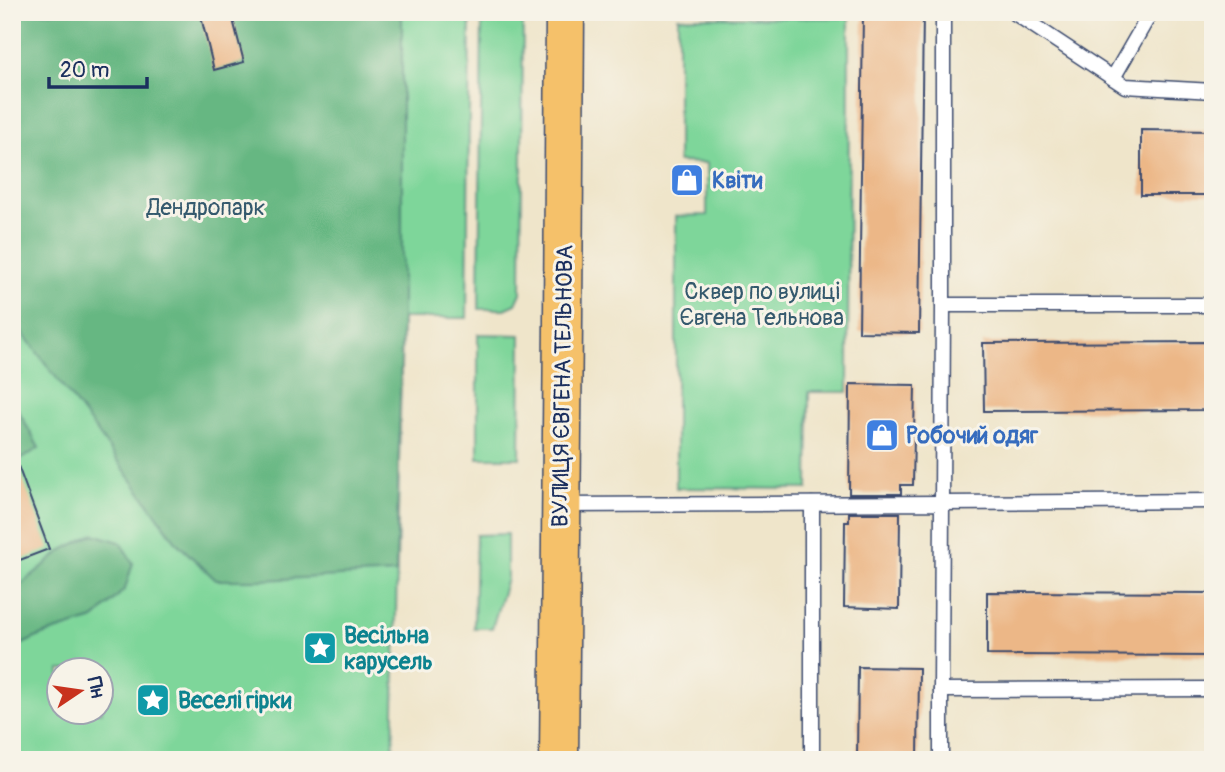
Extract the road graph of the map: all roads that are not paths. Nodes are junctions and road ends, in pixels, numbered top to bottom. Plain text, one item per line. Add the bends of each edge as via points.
1 (565, 12) edge
2 (943, 12) edge
3 (1013, 12) edge
4 (1151, 12) edge
5 (1112, 78) junction
6 (1213, 91) edge
7 (943, 305) junction
8 (1213, 305) edge
9 (1213, 501) edge
10 (942, 503) junction
11 (812, 504) junction
12 (561, 505) junction
13 (941, 690) junction
14 (1213, 690) edge
15 (559, 760) edge
16 (812, 760) edge
17 (941, 760) edge

1 - 12 main road, ВУЛИЦЯ ЄВГЕНА ТЕЛЬНОВА
2 - 7 lane
3 - 5 lane
4 - 5 lane
5 - 6 lane via 1125,86
7 - 8 lane
7 - 10 lane
9 - 10 lane
10 - 11 lane
10 - 13 lane
11 - 12 lane
11 - 16 lane
12 - 15 main road, ВУЛИЦЯ ЄВГЕНА ТЕЛЬНОВА
13 - 14 lane
13 - 17 lane

